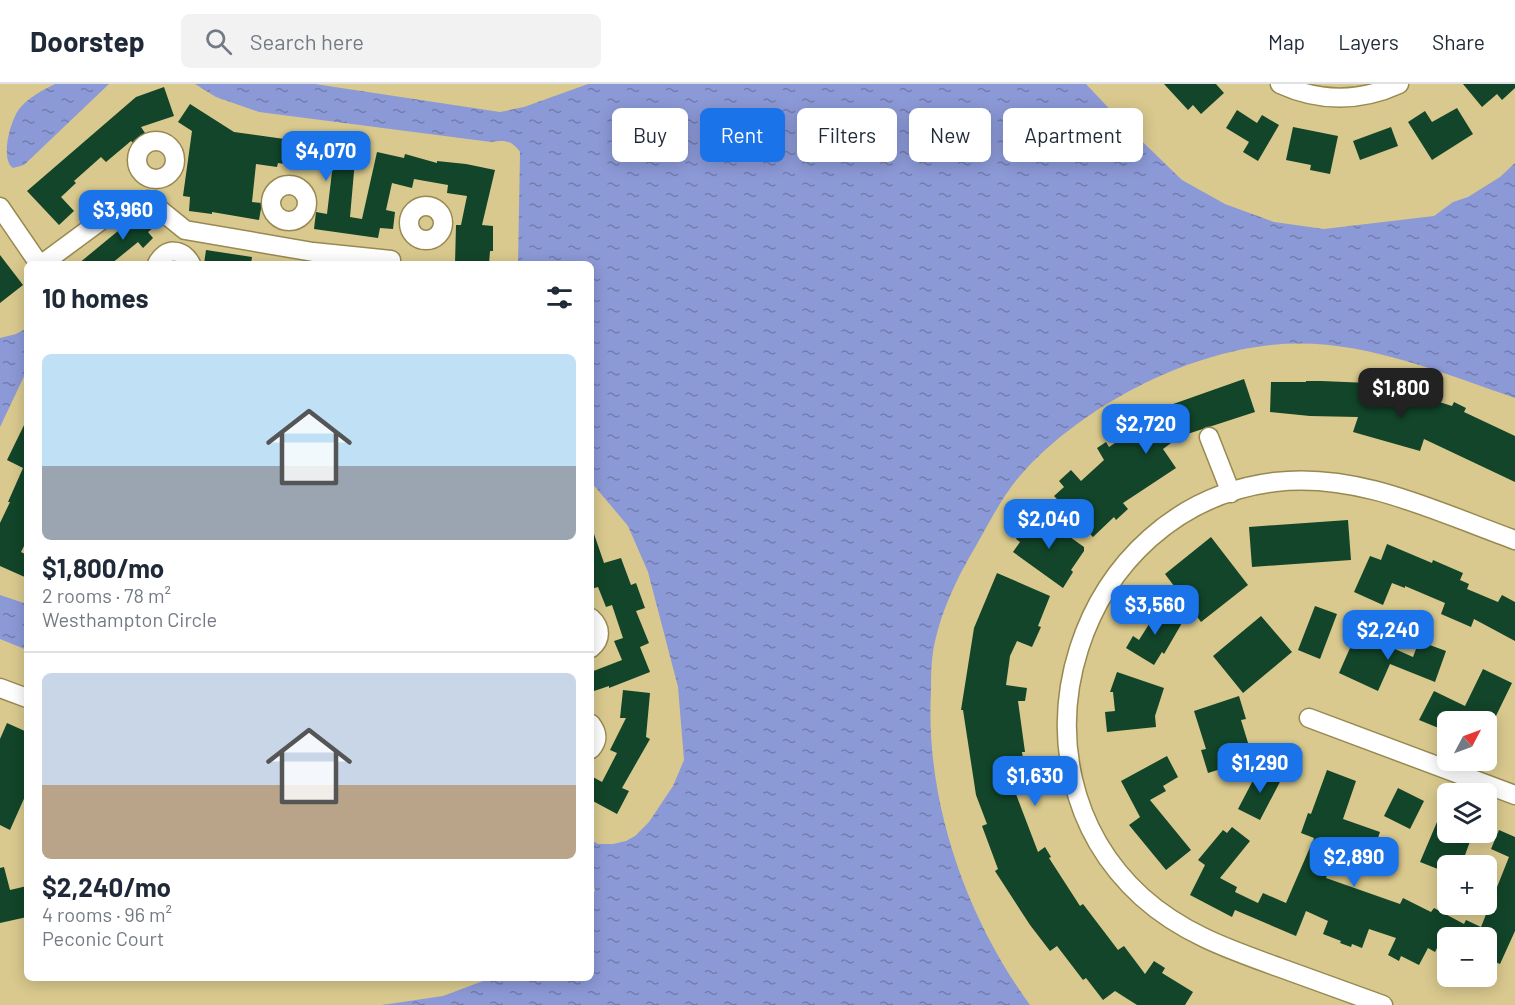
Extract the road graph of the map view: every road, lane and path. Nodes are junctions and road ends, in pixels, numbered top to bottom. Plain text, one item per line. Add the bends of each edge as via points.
1 (1280, 84) edge
2 (1399, 84) edge
3 (150, 178) dead end
4 (148, 200) junction
5 (0, 207) edge
6 (287, 221) dead end
7 (185, 230) junction
8 (413, 235) dead end
9 (285, 247) junction
10 (185, 258) edge
11 (313, 258) edge
12 (38, 261) edge
13 (44, 261) edge
14 (159, 261) edge
15 (372, 261) edge
16 (392, 261) edge
17 (1209, 437) dead end
18 (1231, 493) junction
19 (1515, 540) edge
20 (594, 622) edge
21 (594, 646) edge
22 (0, 688) edge
23 (24, 697) edge
24 (1309, 718) dead end
25 (594, 730) edge
26 (594, 744) edge
27 (1463, 783) edge
28 (1497, 791) edge
29 (1515, 795) edge
30 (1383, 1005) edge

1 - 2 street via 1314,96 1335,98 1368,95
3 - 4 street
4 - 7 street
4 - 13 street via 103,219
5 - 12 street
6 - 9 street
7 - 9 street
7 - 10 street
8 - 16 street
9 - 11 street
10 - 14 street via 167,253
11 - 15 street
17 - 18 street
18 - 19 street via 1294,481 1348,483
18 - 30 street via 1191,510 1164,528 1124,564 1089,618 1070,680 1066,712 1072,776 1086,817 1107,855 1126,881 1166,917 1216,945
20 - 21 street via 600,633
22 - 23 street
24 - 27 street
25 - 26 street
28 - 29 street

